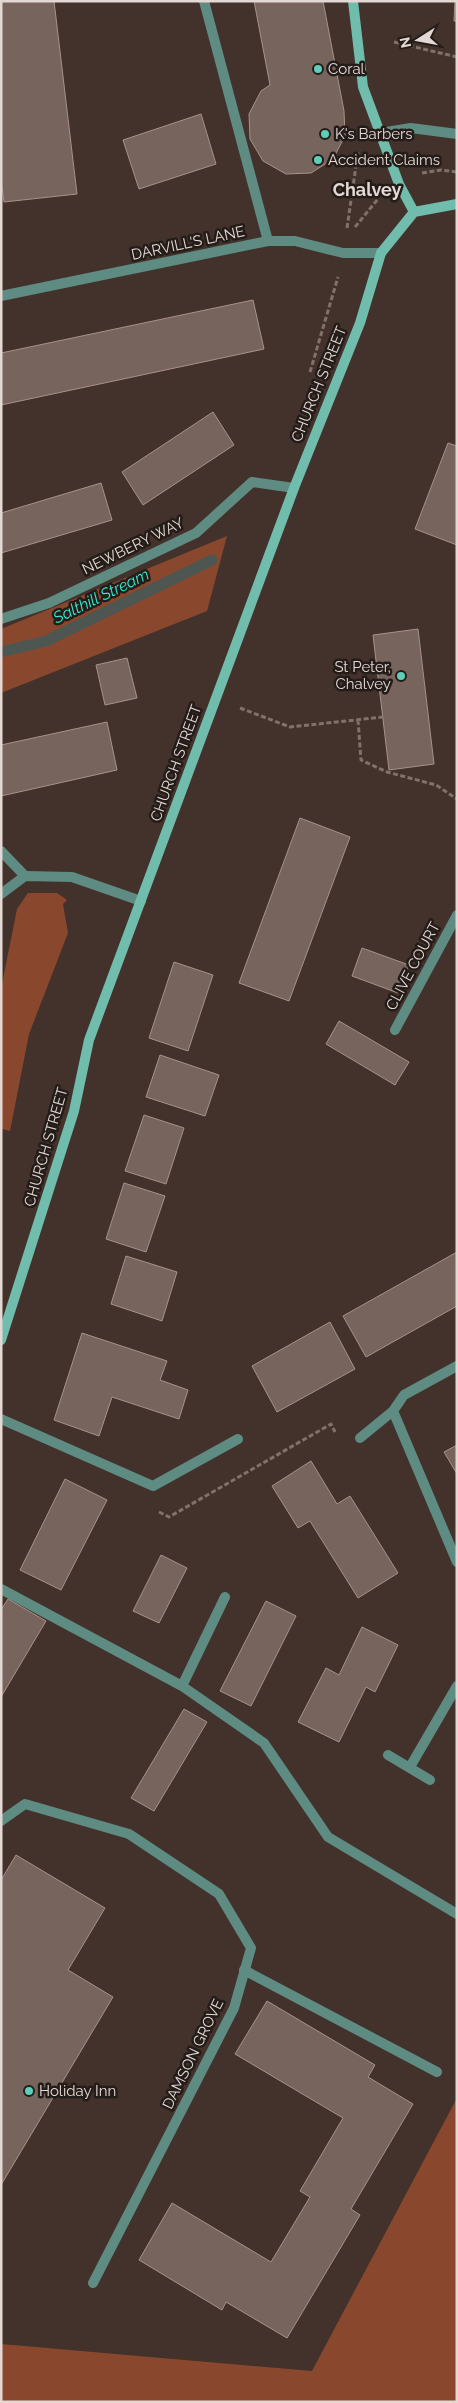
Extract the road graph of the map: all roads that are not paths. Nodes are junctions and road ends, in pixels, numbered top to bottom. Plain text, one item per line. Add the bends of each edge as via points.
1 (204, 1) edge
2 (353, 1) edge
3 (380, 133) junction
4 (457, 134) edge
5 (457, 204) edge
6 (414, 212) junction
7 (268, 241) junction
8 (381, 253) junction
9 (1, 296) edge
10 (294, 488) junction
11 (1, 620) edge
12 (1, 851) edge
13 (25, 876) junction
14 (1, 894) edge
15 (141, 901) junction
16 (457, 915) edge
17 (395, 1030) dead end
18 (3, 1326) edge
19 (1, 1340) edge
20 (457, 1366) edge
21 (393, 1411) junction
22 (1, 1420) edge
23 (360, 1438) dead end
24 (238, 1439) dead end
25 (457, 1562) edge
26 (1, 1589) edge
27 (225, 1597) dead end
28 (182, 1686) junction
29 (457, 1686) edge
30 (388, 1755) dead end
31 (410, 1767) junction
32 (430, 1780) dead end
33 (1, 1821) edge
34 (457, 1914) edge
35 (244, 1970) junction
36 (436, 2072) dead end
37 (93, 2283) dead end

1 - 7 street
2 - 3 street via 363,87
3 - 4 street via 411,128
3 - 6 street via 399,184
5 - 6 street
6 - 8 street, CHURCH STREET
7 - 8 street, DARVILL'S LANE via 295,240 343,253
7 - 9 street, DARVILL'S LANE
8 - 10 street, CHURCH STREET via 360,323
10 - 11 street, NEWBERY WAY via 252,482 196,533 49,603
10 - 15 street, CHURCH STREET
12 - 13 street
13 - 14 street
13 - 15 street via 72,877
15 - 18 street, CHURCH STREET via 89,1040 72,1120
16 - 17 street, CLIVE COURT
18 - 19 street, CHURCH STREET
20 - 21 street via 404,1395
21 - 23 street
21 - 25 street
22 - 24 street via 153,1486
26 - 28 street
27 - 28 street
28 - 34 street via 264,1743 328,1837
29 - 31 street
30 - 31 street
31 - 32 street
33 - 35 street, DAMSON GROVE via 25,1804 129,1834 219,1894 251,1948
35 - 36 street
35 - 37 street, DAMSON GROVE via 234,2008

